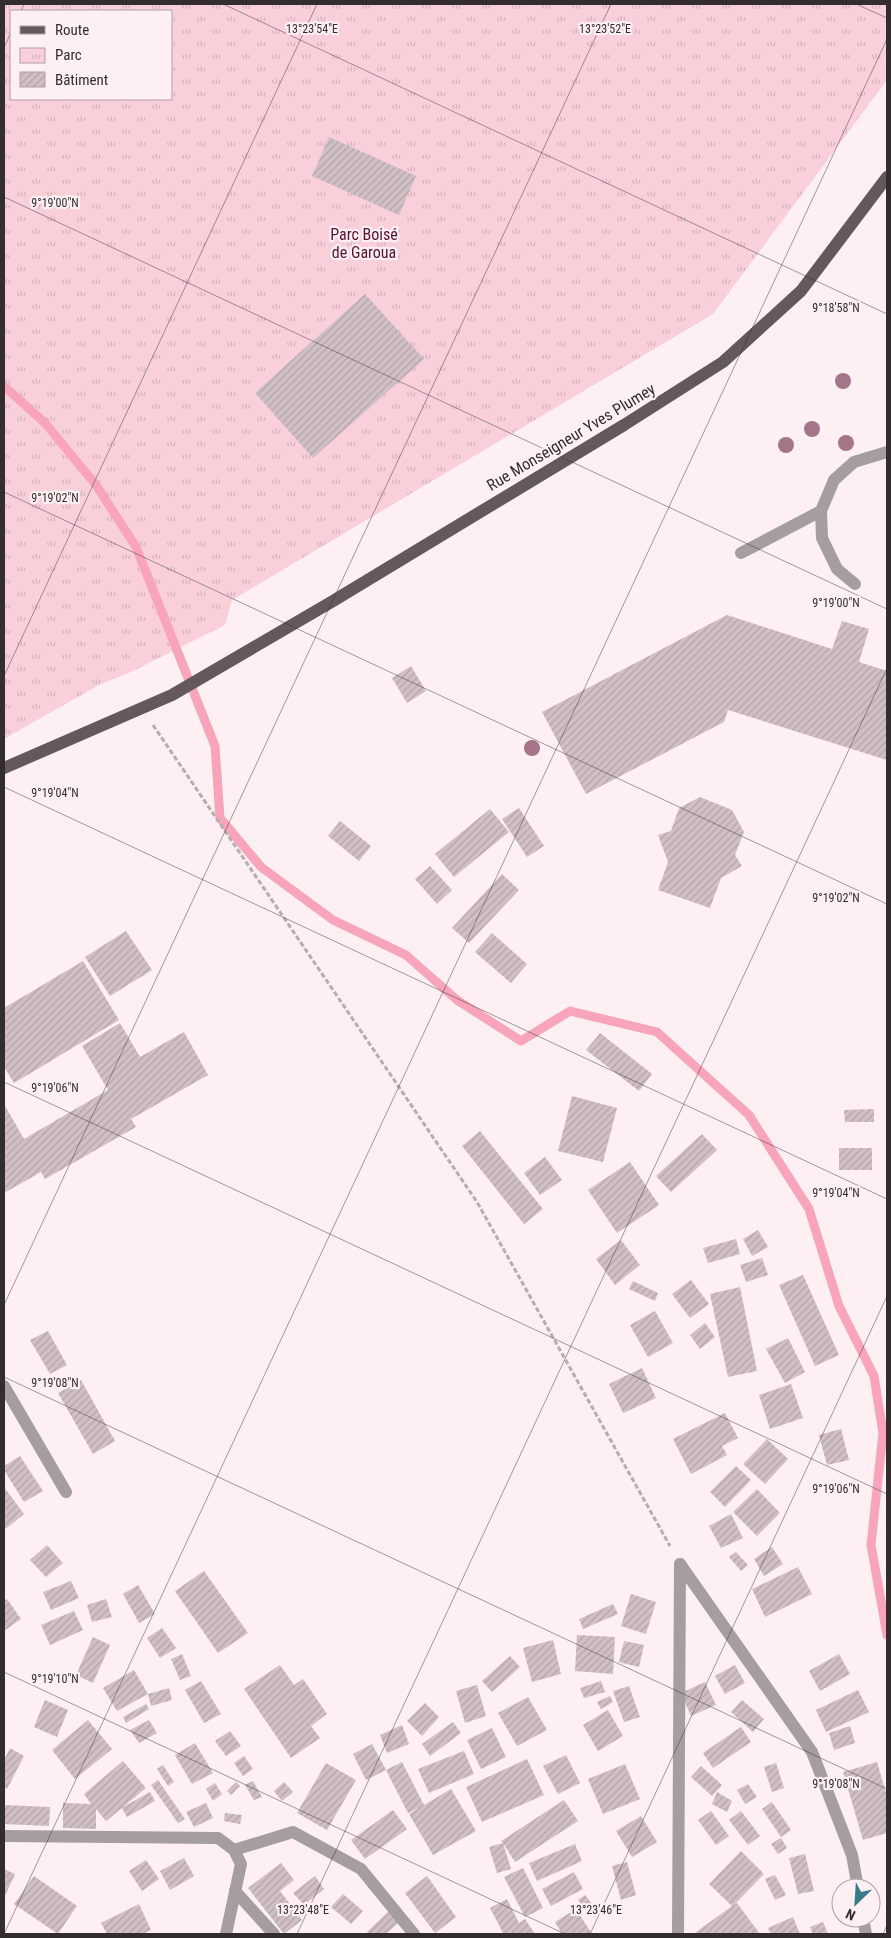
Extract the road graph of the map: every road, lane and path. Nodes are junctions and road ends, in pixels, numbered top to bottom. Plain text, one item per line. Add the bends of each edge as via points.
1 (887, 177) edge
2 (887, 452) edge
3 (821, 511) junction
4 (741, 553) dead end
5 (855, 584) dead end
6 (143, 710) junction
7 (4, 768) edge
8 (4, 1386) edge
9 (66, 1492) dead end
10 (680, 1564) junction
11 (4, 1836) edge
12 (234, 1850) junction
13 (856, 1878) edge
14 (235, 1891) junction
15 (226, 1934) edge
16 (274, 1934) edge
17 (414, 1934) edge
18 (678, 1934) edge

1 - 6 main road, Rue Monseigneur Yves Plumey via 801,291 723,362 223,666
2 - 3 street via 854,462 834,480
3 - 4 street
3 - 5 street via 822,538 837,569
6 - 7 main road, Rue Monseigneur Yves Plumey
6 - 10 path via 476,1202
8 - 9 street
10 - 13 street via 812,1752 852,1855
10 - 18 street
11 - 12 street via 218,1838
12 - 14 street via 241,1864
12 - 17 street via 293,1832 360,1869
14 - 15 street
14 - 16 street

